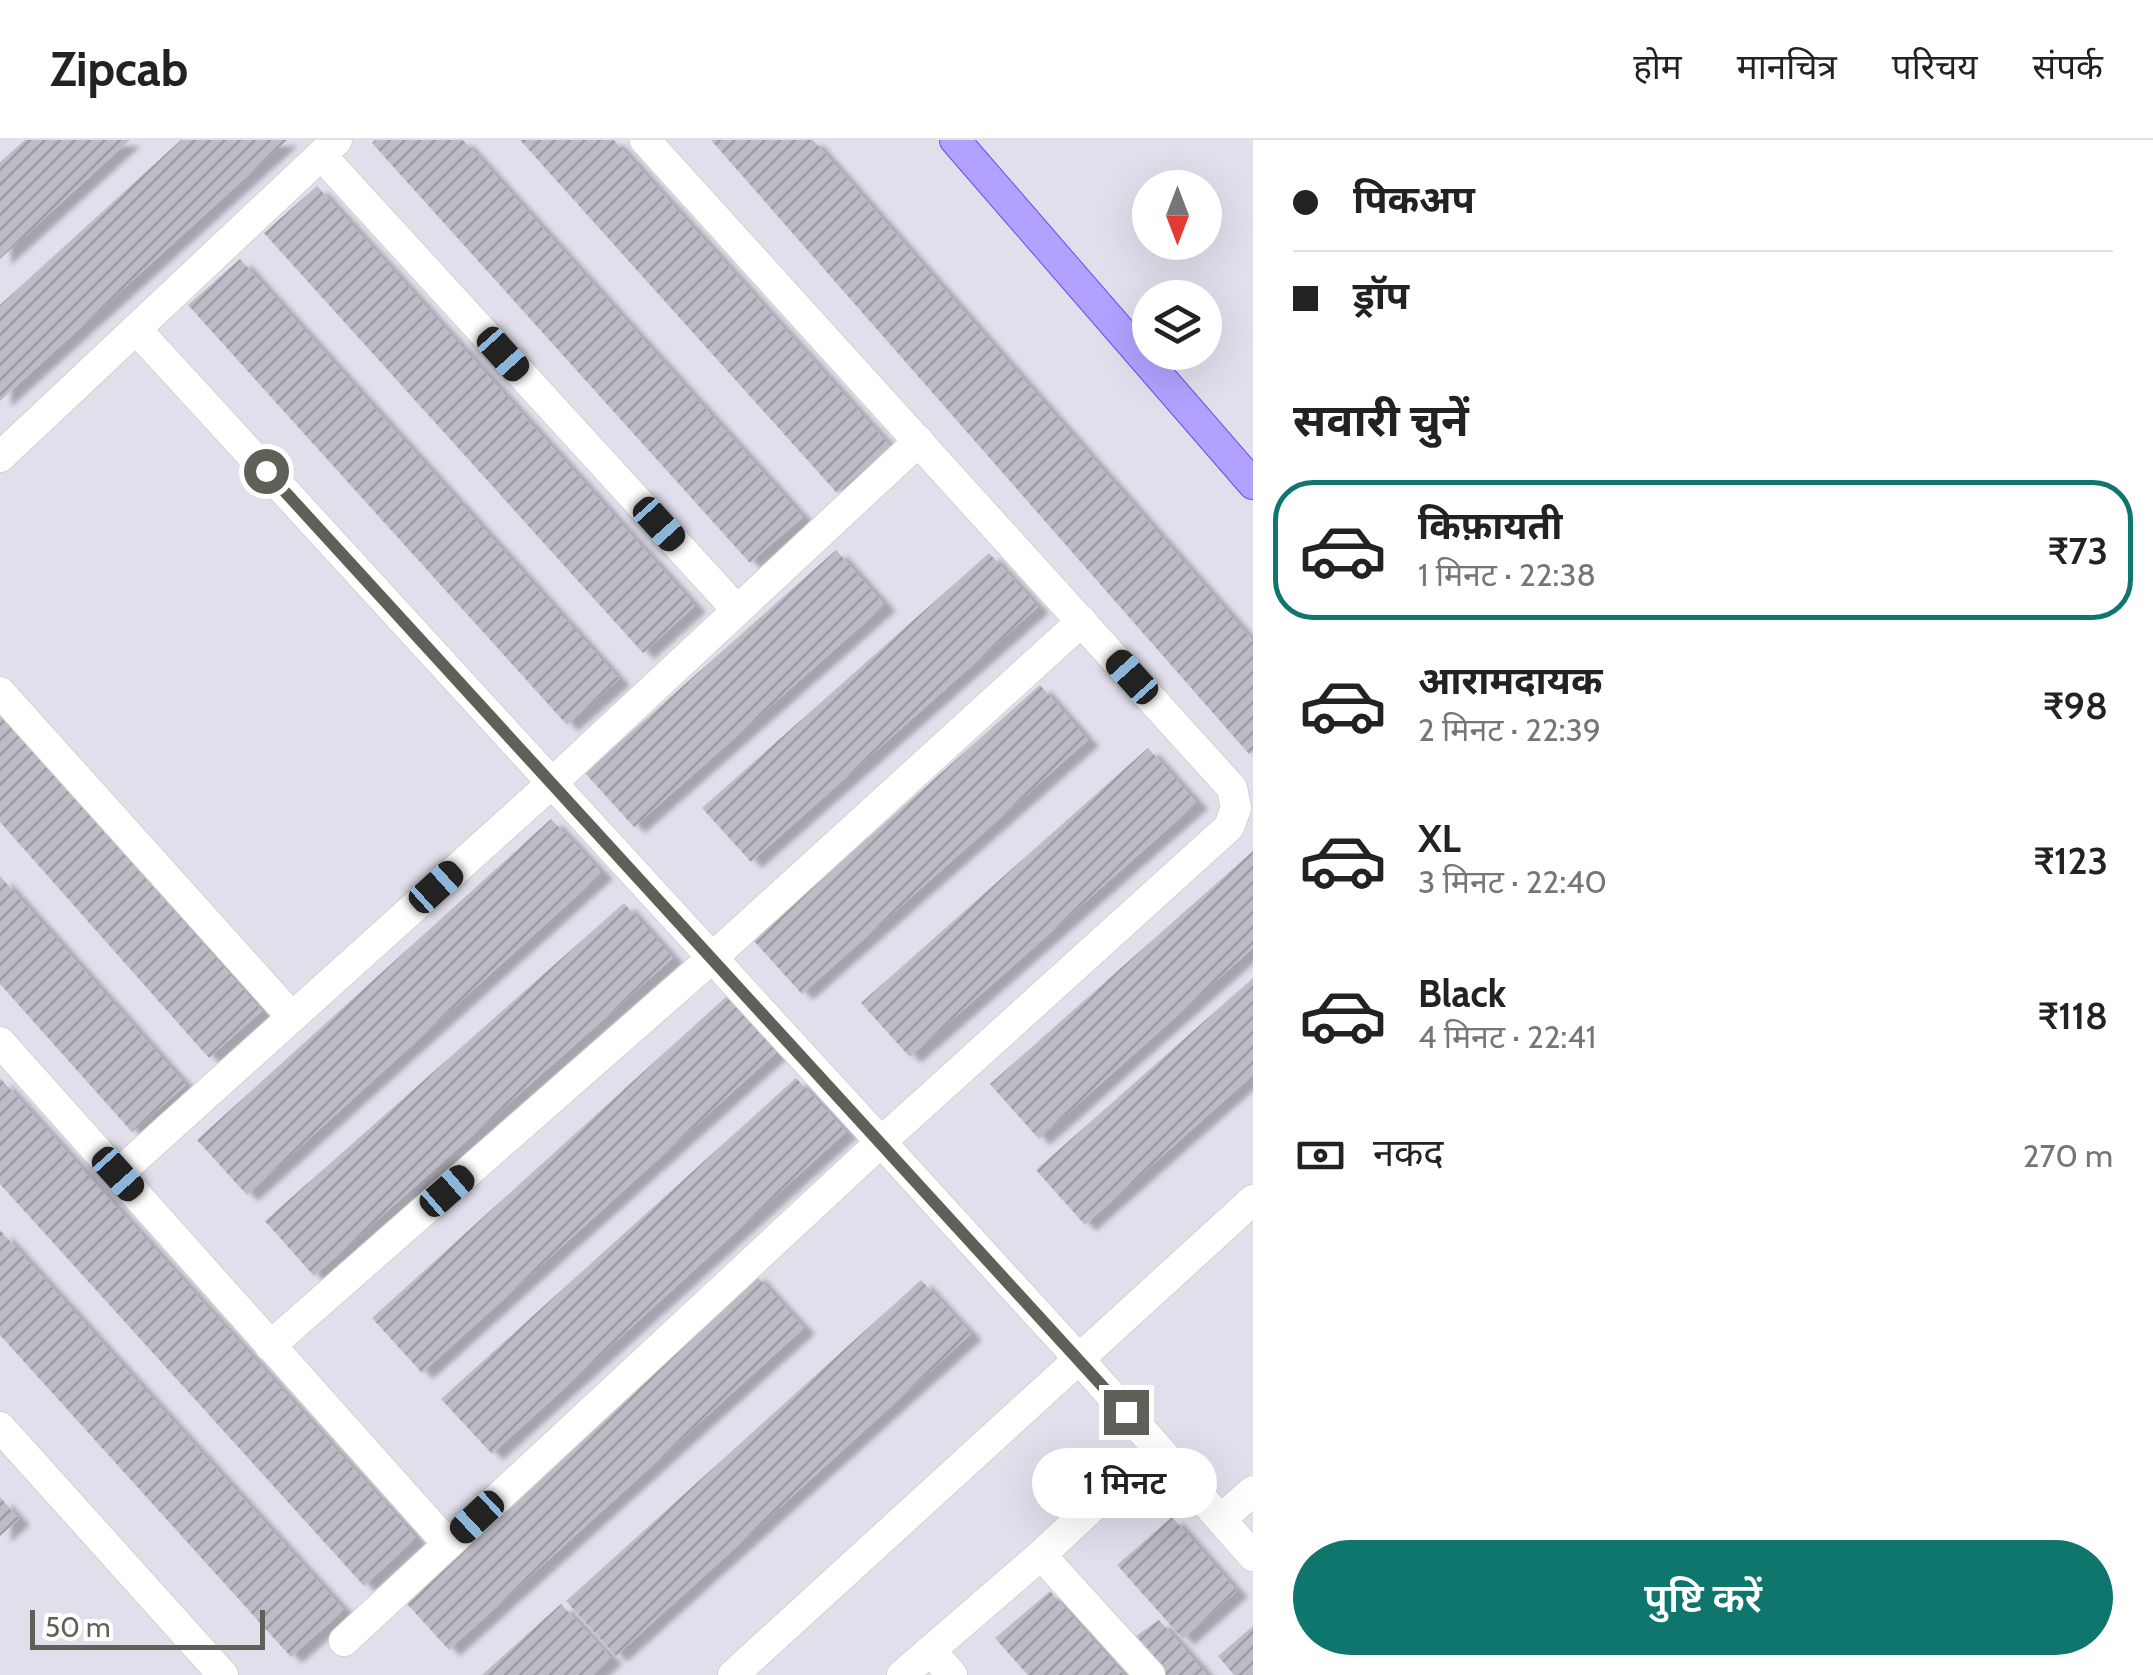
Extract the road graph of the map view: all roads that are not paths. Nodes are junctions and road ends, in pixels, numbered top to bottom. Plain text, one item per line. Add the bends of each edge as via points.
1 (645, 140) edge
2 (955, 140) edge
3 (329, 147) edge
4 (136, 329) junction
5 (919, 441) junction
6 (0, 457) edge
7 (1253, 484) edge
8 (737, 610) junction
9 (1082, 621) junction
10 (0, 692) edge
11 (552, 782) junction
12 (712, 958) junction
13 (292, 1017) junction
14 (0, 1042) edge
15 (881, 1142) junction
16 (118, 1174) junction
17 (1253, 1200) edge
18 (270, 1346) junction
19 (1079, 1359) junction
20 (0, 1428) edge
21 (1120, 1481) dead end
22 (1253, 1492) edge
23 (1221, 1520) junction
24 (448, 1544) junction
25 (1042, 1555) junction
26 (1253, 1556) edge
27 (344, 1641) dead end
28 (931, 1650) junction
29 (223, 1675) edge
30 (732, 1675) edge
31 (902, 1675) edge
32 (952, 1675) edge
33 (1150, 1675) edge

1 - 5 street
2 - 7 main road
3 - 4 street
3 - 8 street
4 - 6 street
4 - 11 street
5 - 8 street
5 - 9 street
8 - 11 street
9 - 12 street
9 - 15 street via 1232,788 1236,808 1229,827
10 - 13 street
11 - 12 street
11 - 13 street
12 - 15 street
12 - 18 street
13 - 16 street
14 - 16 street
15 - 19 street
15 - 24 street
16 - 18 street
17 - 19 street
18 - 24 street
19 - 23 street
19 - 30 street
20 - 29 street
21 - 25 street
22 - 23 street
23 - 26 street
24 - 27 street
25 - 28 street
25 - 33 street
28 - 31 street
28 - 32 street

